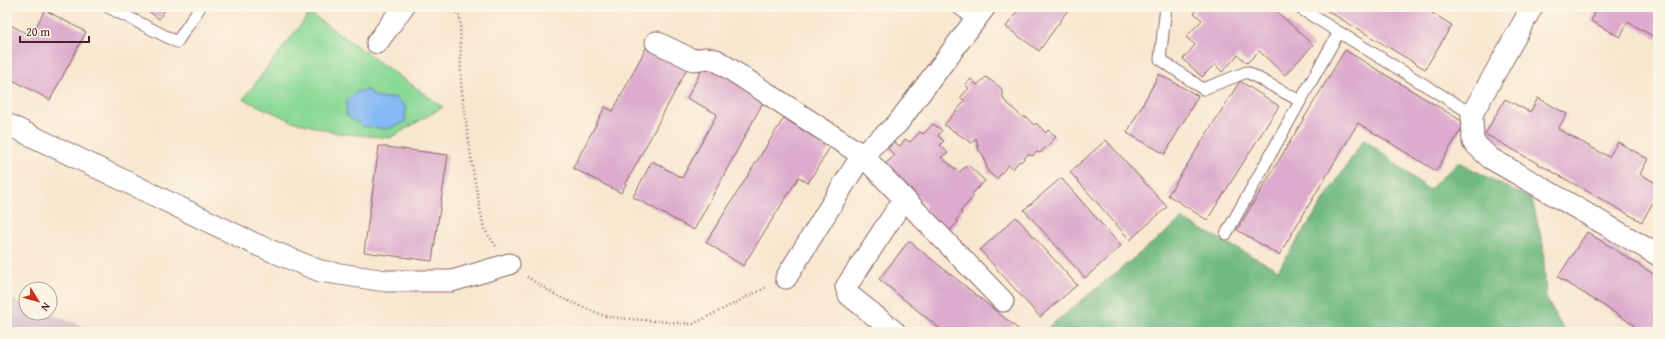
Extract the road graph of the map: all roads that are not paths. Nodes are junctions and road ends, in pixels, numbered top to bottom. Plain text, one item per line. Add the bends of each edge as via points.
1 (108, 7) edge
2 (200, 7) edge
3 (403, 7) edge
4 (956, 7) edge
5 (1166, 7) edge
6 (1298, 7) edge
7 (1532, 7) edge
8 (980, 14) edge
9 (1339, 32) junction
10 (656, 42) dead end
11 (377, 43) dead end
12 (1300, 101) junction
13 (1472, 114) junction
14 (7, 124) edge
15 (862, 155) junction
16 (904, 199) junction
17 (1226, 234) dead end
18 (1658, 256) edge
19 (509, 264) road end
20 (786, 278) road end
21 (1002, 301) dead end
22 (895, 332) edge

1 - 2 lane via 177,42
3 - 11 street
4 - 8 lane
5 - 12 lane via 1160,59 1203,89 1247,72
6 - 9 lane
7 - 13 street
8 - 15 street via 897,124
9 - 12 lane
9 - 13 lane
10 - 15 street via 693,60 716,60
12 - 17 lane
13 - 18 street via 1473,142 1490,158
14 - 19 street via 255,244 320,271 386,281 452,281
15 - 16 street
15 - 20 street
16 - 21 street
16 - 22 street via 846,287 849,295

